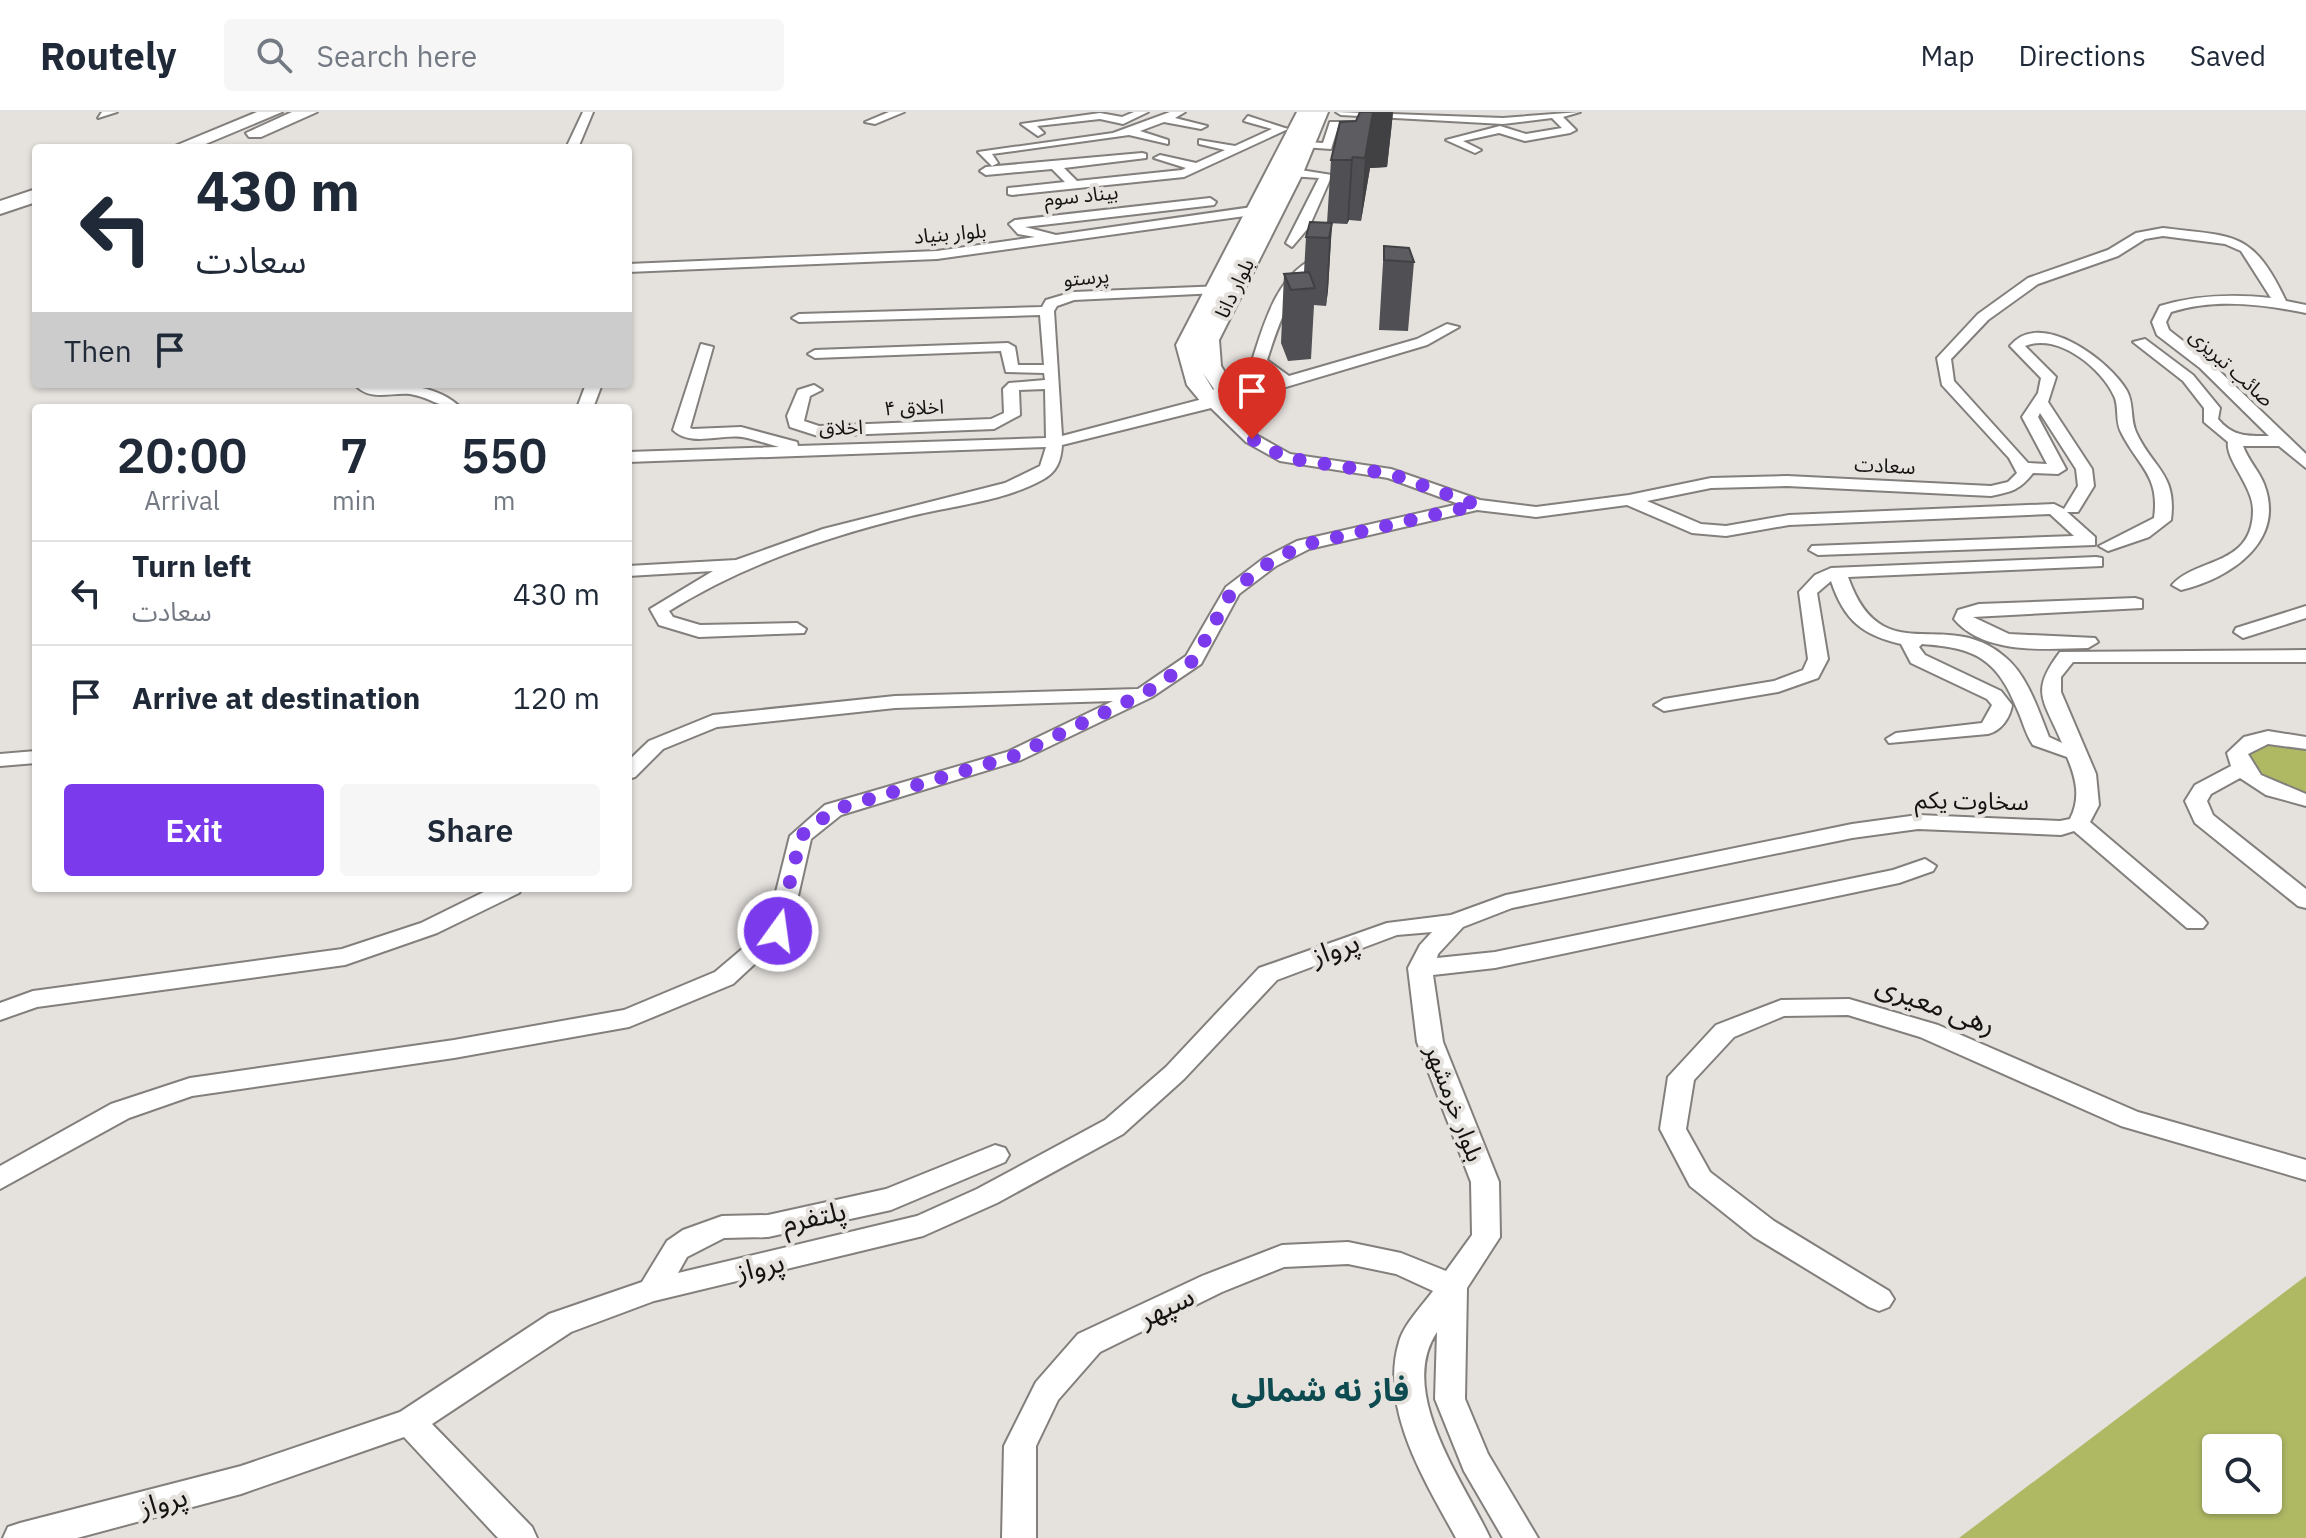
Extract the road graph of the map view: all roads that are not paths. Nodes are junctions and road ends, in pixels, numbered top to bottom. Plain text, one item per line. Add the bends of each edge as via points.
1 (241, 112) edge
2 (257, 112) edge
3 (273, 112) edge
4 (290, 112) edge
5 (308, 112) edge
6 (573, 112) edge
7 (588, 112) edge
8 (899, 112) edge
9 (1143, 112) edge
10 (1180, 112) edge
11 (1305, 112) edge
12 (1320, 112) edge
13 (1341, 112) edge
14 (1575, 112) edge
15 (1436, 115) edge
16 (1556, 116) junction
17 (1166, 119) junction
18 (1248, 119) dead end
19 (871, 122) dead end
20 (1201, 126) dead end
21 (1132, 132) junction
22 (1217, 136) dead end
23 (1040, 139) junction
24 (1359, 140) edge
25 (1068, 141) junction
26 (1164, 142) dead end
27 (1203, 142) dead end
28 (190, 144) edge
29 (190, 144) edge
30 (191, 144) edge
31 (191, 144) edge
32 (226, 144) edge
33 (561, 144) edge
34 (574, 144) edge
35 (1307, 145) junction
36 (1475, 150) dead end
37 (1078, 154) dead end
38 (1264, 154) junction
39 (1142, 156) dead end
40 (1160, 158) dead end
41 (1055, 161) junction
42 (1198, 167) junction
43 (1075, 185) junction
44 (1012, 191) dead end
45 (1178, 195) dead end
46 (32, 199) edge
47 (1221, 201) dead end
48 (1190, 205) junction
49 (0, 211) edge
50 (32, 211) edge
51 (1263, 214) junction
52 (0, 223) edge
53 (1080, 238) junction
54 (1292, 243) dead end
55 (1320, 260) edge
56 (632, 268) edge
57 (632, 275) edge
58 (1218, 289) junction
59 (2280, 303) junction
60 (2306, 309) edge
61 (1047, 311) junction
62 (799, 318) dead end
63 (1452, 327) dead end
64 (2140, 342) dead end
65 (706, 347) dead end
66 (815, 354) dead end
67 (1050, 376) junction
68 (1287, 382) junction
69 (370, 388) edge
70 (814, 390) dead end
71 (2040, 401) junction
72 (1214, 403) junction
73 (447, 404) edge
74 (2240, 441) junction
75 (2282, 441) junction
76 (1056, 442) junction
77 (812, 450) junction
78 (632, 457) edge
79 (2306, 463) edge
80 (2022, 468) junction
81 (1629, 500) junction
82 (1477, 505) junction
83 (2072, 508) dead end
84 (2108, 546) dead end
85 (1818, 550) dead end
86 (2096, 562) dead end
87 (744, 564) junction
88 (632, 571) edge
89 (1837, 572) junction
90 (2181, 585) dead end
91 (2135, 604) dead end
92 (2306, 612) edge
93 (797, 629) dead end
94 (2243, 632) dead end
95 (1912, 641) junction
96 (2186, 655) junction
97 (2306, 656) edge
98 (1145, 693) junction
99 (1664, 705) dead end
100 (1896, 739) dead end
101 (2306, 743) edge
102 (2077, 752) junction
103 (32, 757) edge
104 (0, 760) edge
105 (2242, 768) junction
106 (632, 769) edge
107 (2305, 801) edge
108 (2078, 823) junction
109 (1925, 866) dead end
110 (503, 892) edge
111 (2306, 901) edge
112 (1455, 922) junction
113 (2195, 923) dead end
114 (1420, 968) junction
115 (0, 1012) edge
116 (995, 1155) dead end
117 (2306, 1170) edge
118 (0, 1179) edge
119 (1453, 1287) junction
120 (652, 1290) junction
121 (1879, 1299) dead end
122 (410, 1422) junction
123 (20, 1538) edge
124 (520, 1538) edge
125 (1019, 1538) edge
126 (1473, 1538) edge
127 (1521, 1538) edge

1 - 28 main road
2 - 29 main road
3 - 30 main road
4 - 31 main road
5 - 32 main road
6 - 33 street
7 - 34 street
8 - 19 street
9 - 23 street via 1123,121 1100,116 1027,124
10 - 17 street
11 - 38 street
12 - 35 street
13 - 15 street
14 - 16 street
15 - 16 street via 1503,121
16 - 36 street via 1570,130 1525,138 1500,129 1452,140
17 - 20 street
17 - 21 street
18 - 38 street via 1282,129
21 - 25 street
21 - 26 street
22 - 38 street
23 - 25 street
23 - 41 street
23 - 41 street via 984,152 989,167
24 - 35 street via 1364,125 1334,124 1327,147
25 - 37 street
27 - 38 street
35 - 38 street
38 - 42 street
38 - 51 street
38 - 54 street via 1326,175
39 - 41 street
40 - 42 street
41 - 43 street
42 - 43 street via 1158,178
43 - 44 street
45 - 48 street
46 - 49 main road
47 - 48 street, بیناد سوم
48 - 53 street, بیناد سوم via 1030,216 1014,227 1062,240
50 - 52 main road
51 - 53 street, بلوار بنیاد
51 - 57 street, بلوار بنیاد via 1029,253
51 - 58 street
51 - 72 street, بلوار دانا via 1209,340 1207,358 1225,390
53 - 56 street, بلوار بنیاد via 937,255
55 - 68 street via 1297,275 1282,295 1259,361
58 - 61 street, پرستو via 1073,296 1051,303
58 - 72 street via 1187,345 1189,365 1204,396
59 - 60 street
59 - 75 street, صائب تبریزی via 2192,301 2165,309 2159,322 2162,332 2205,365
59 - 80 street via 2246,248 2228,240 2175,233 2141,236 2113,253 2033,281 1983,317 1944,358 1947,382
61 - 62 street
61 - 67 street, پرستو
63 - 68 street via 1422,342
64 - 74 street via 2188,378 2212,408 2210,419 2216,427
65 - 77 street via 681,430 749,433
66 - 67 street via 1008,347 1011,369
67 - 70 street, اخلاق ۴ via 1014,386 1012,415 994,424 818,431 796,424 795,416 803,393
67 - 76 street, پرستو
68 - 72 street
69 - 73 street via 412,390
71 - 80 street via 2030,417 2058,469
71 - 83 street via 2084,469 2086,486
71 - 84 street via 2049,377 2017,346 2028,339 2072,344 2116,387 2127,431 2158,471 2166,501 2162,520
72 - 76 street
72 - 82 street, سعادت via 1252,439 1286,458 1391,474
74 - 75 street
74 - 90 street via 2234,445 2255,482 2261,525 2252,544 2231,563
75 - 79 street, صائب تبریزی
76 - 77 street, اخلاق
76 - 87 street via 1052,464 1032,479 817,537
77 - 78 street, اخلاق
80 - 81 street, سعادت via 2025,473 2014,486 1991,491 1726,483
81 - 82 street, سعادت via 1536,512
81 - 85 street via 1698,529 1726,531 1789,520 2054,509 2089,541
82 - 98 street via 1339,534 1270,562 1232,591 1194,660
86 - 89 street
87 - 88 street
87 - 93 street via 659,609 666,621 699,631
89 - 95 street via 1850,611 1863,624
89 - 99 street via 1808,592 1818,659 1811,674 1778,686
91 - 96 street via 1979,610 1963,619 1977,630 2025,644 2147,640
92 - 94 street
95 - 100 street via 1909,646 1918,659 1994,695 2002,705 1988,728
95 - 102 street via 1944,639 1994,654 2020,690 2040,741
96 - 97 street
96 - 102 street via 2067,656 2051,677 2051,692
98 - 106 street via 895,702 713,721 656,745
98 - 118 street via 1014,756 833,810 801,836 778,931 710,984 629,1018 190,1087 120,1111
101 - 105 street via 2255,739 2237,753
102 - 108 street via 2088,805
103 - 104 street
105 - 107 street via 2261,784
105 - 111 street via 2203,790 2196,801 2203,818
108 - 112 street, سخاوت یکم via 2061,828 1918,822 1852,831 1506,902
108 - 113 street
109 - 114 street via 1630,934 1495,960
110 - 115 street via 429,928 345,957 33,999
112 - 114 street
112 - 120 street, پرواز via 1395,928 1268,974 1175,1073 1114,1127 987,1196 923,1225
114 - 119 street, بلوار خرمشهر via 1430,1042 1485,1182 1486,1237
116 - 120 street, پلتفرم via 891,1199 768,1226 722,1227 693,1238 677,1249
117 - 121 street, رهی معیری via 2130,1119 1929,1031 1849,1007 1781,1008 1725,1031 1681,1077 1673,1129 1700,1179 1764,1229
119 - 125 street, سپهر via 1401,1264 1348,1253 1282,1256 1089,1343 1047,1391 1020,1446
119 - 126 street, بلوار خرمشهر via 1414,1341 1407,1386 1435,1469
119 - 127 street via 1450,1399 1475,1461
120 - 122 street, پرواز via 560,1323
122 - 123 street, پرواز via 241,1480
122 - 124 street

